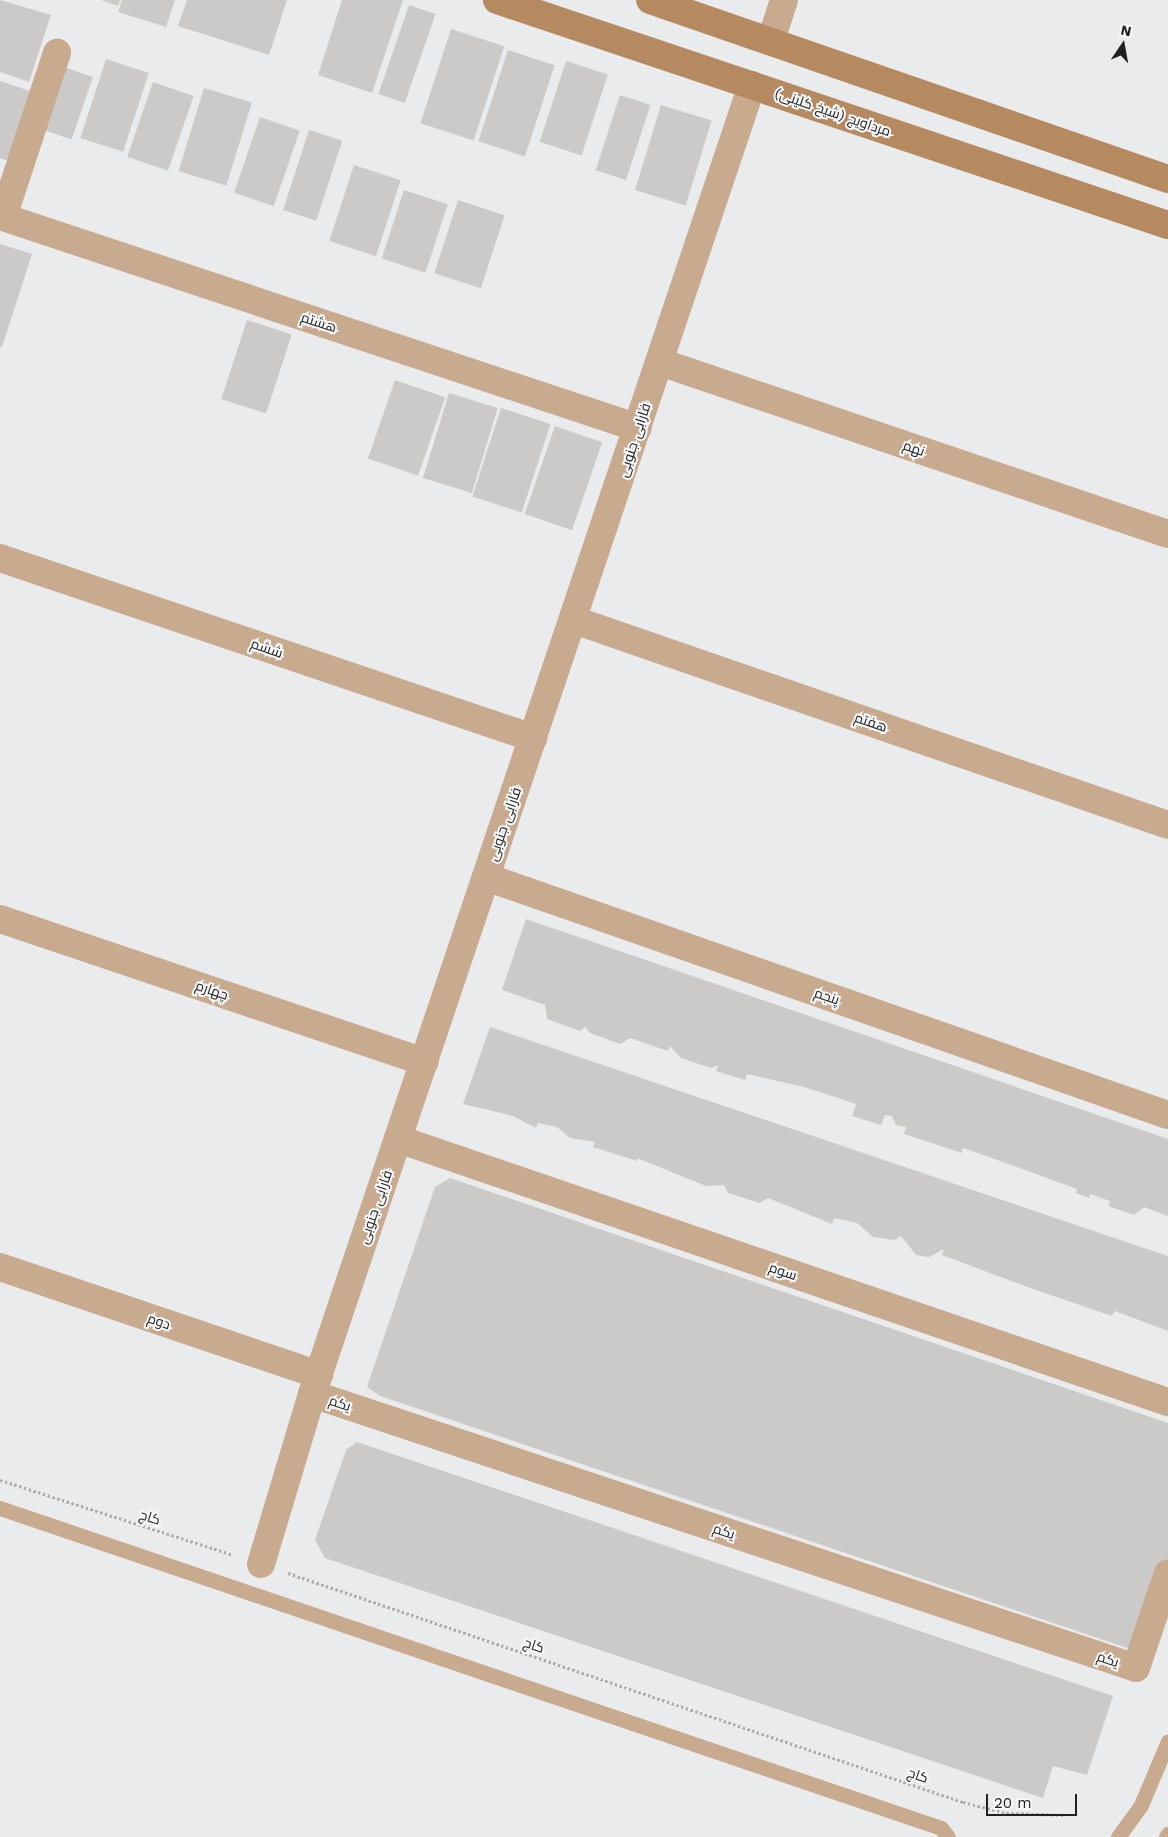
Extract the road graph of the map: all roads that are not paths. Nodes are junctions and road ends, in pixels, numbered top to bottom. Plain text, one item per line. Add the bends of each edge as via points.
1 (497, 0) edge
2 (650, 0) edge
3 (784, 0) edge
4 (771, 40) junction
5 (57, 53) dead end
6 (752, 84) junction
7 (1168, 179) edge
8 (2, 217) edge
9 (1168, 225) edge
10 (660, 362) junction
11 (638, 428) junction
12 (1168, 534) edge
13 (0, 558) edge
14 (574, 620) junction
15 (533, 738) junction
16 (1168, 825) edge
17 (486, 877) junction
18 (0, 919) edge
19 (424, 1062) junction
20 (1168, 1115) edge
21 (398, 1139) junction
22 (0, 1267) edge
23 (315, 1385) junction
24 (1168, 1402) edge
25 (0, 1508) edge
26 (262, 1564) road end
27 (1168, 1574) edge
28 (1168, 1741) edge
29 (1162, 1776) edge
30 (948, 1837) edge
31 (1118, 1837) edge

1 - 6 main road, مرداویج (شیخ کلینی)
2 - 4 main road
3 - 4 street
4 - 7 main road
5 - 8 street
6 - 9 main road, مرداویج (شیخ کلینی)
6 - 10 street, فارابی جنوبی
8 - 11 street, هشتم
10 - 11 street, فارابی جنوبی
10 - 12 street, نهم
11 - 14 street, فارابی جنوبی
13 - 15 street, ششم
14 - 15 street, فارابی جنوبی
14 - 16 street, هفتم
15 - 17 street, فارابی جنوبی
17 - 19 street, فارابی جنوبی
17 - 20 street, پنجم
18 - 19 street, چهارم
19 - 21 street, فارابی جنوبی
21 - 23 street, فارابی جنوبی
21 - 24 street, سوم
22 - 23 street, دوم
23 - 26 street, فارابی جنوبی
23 - 27 street, یکم via 1136,1668
25 - 30 lane via 941,1828
28 - 29 lane
29 - 31 lane

